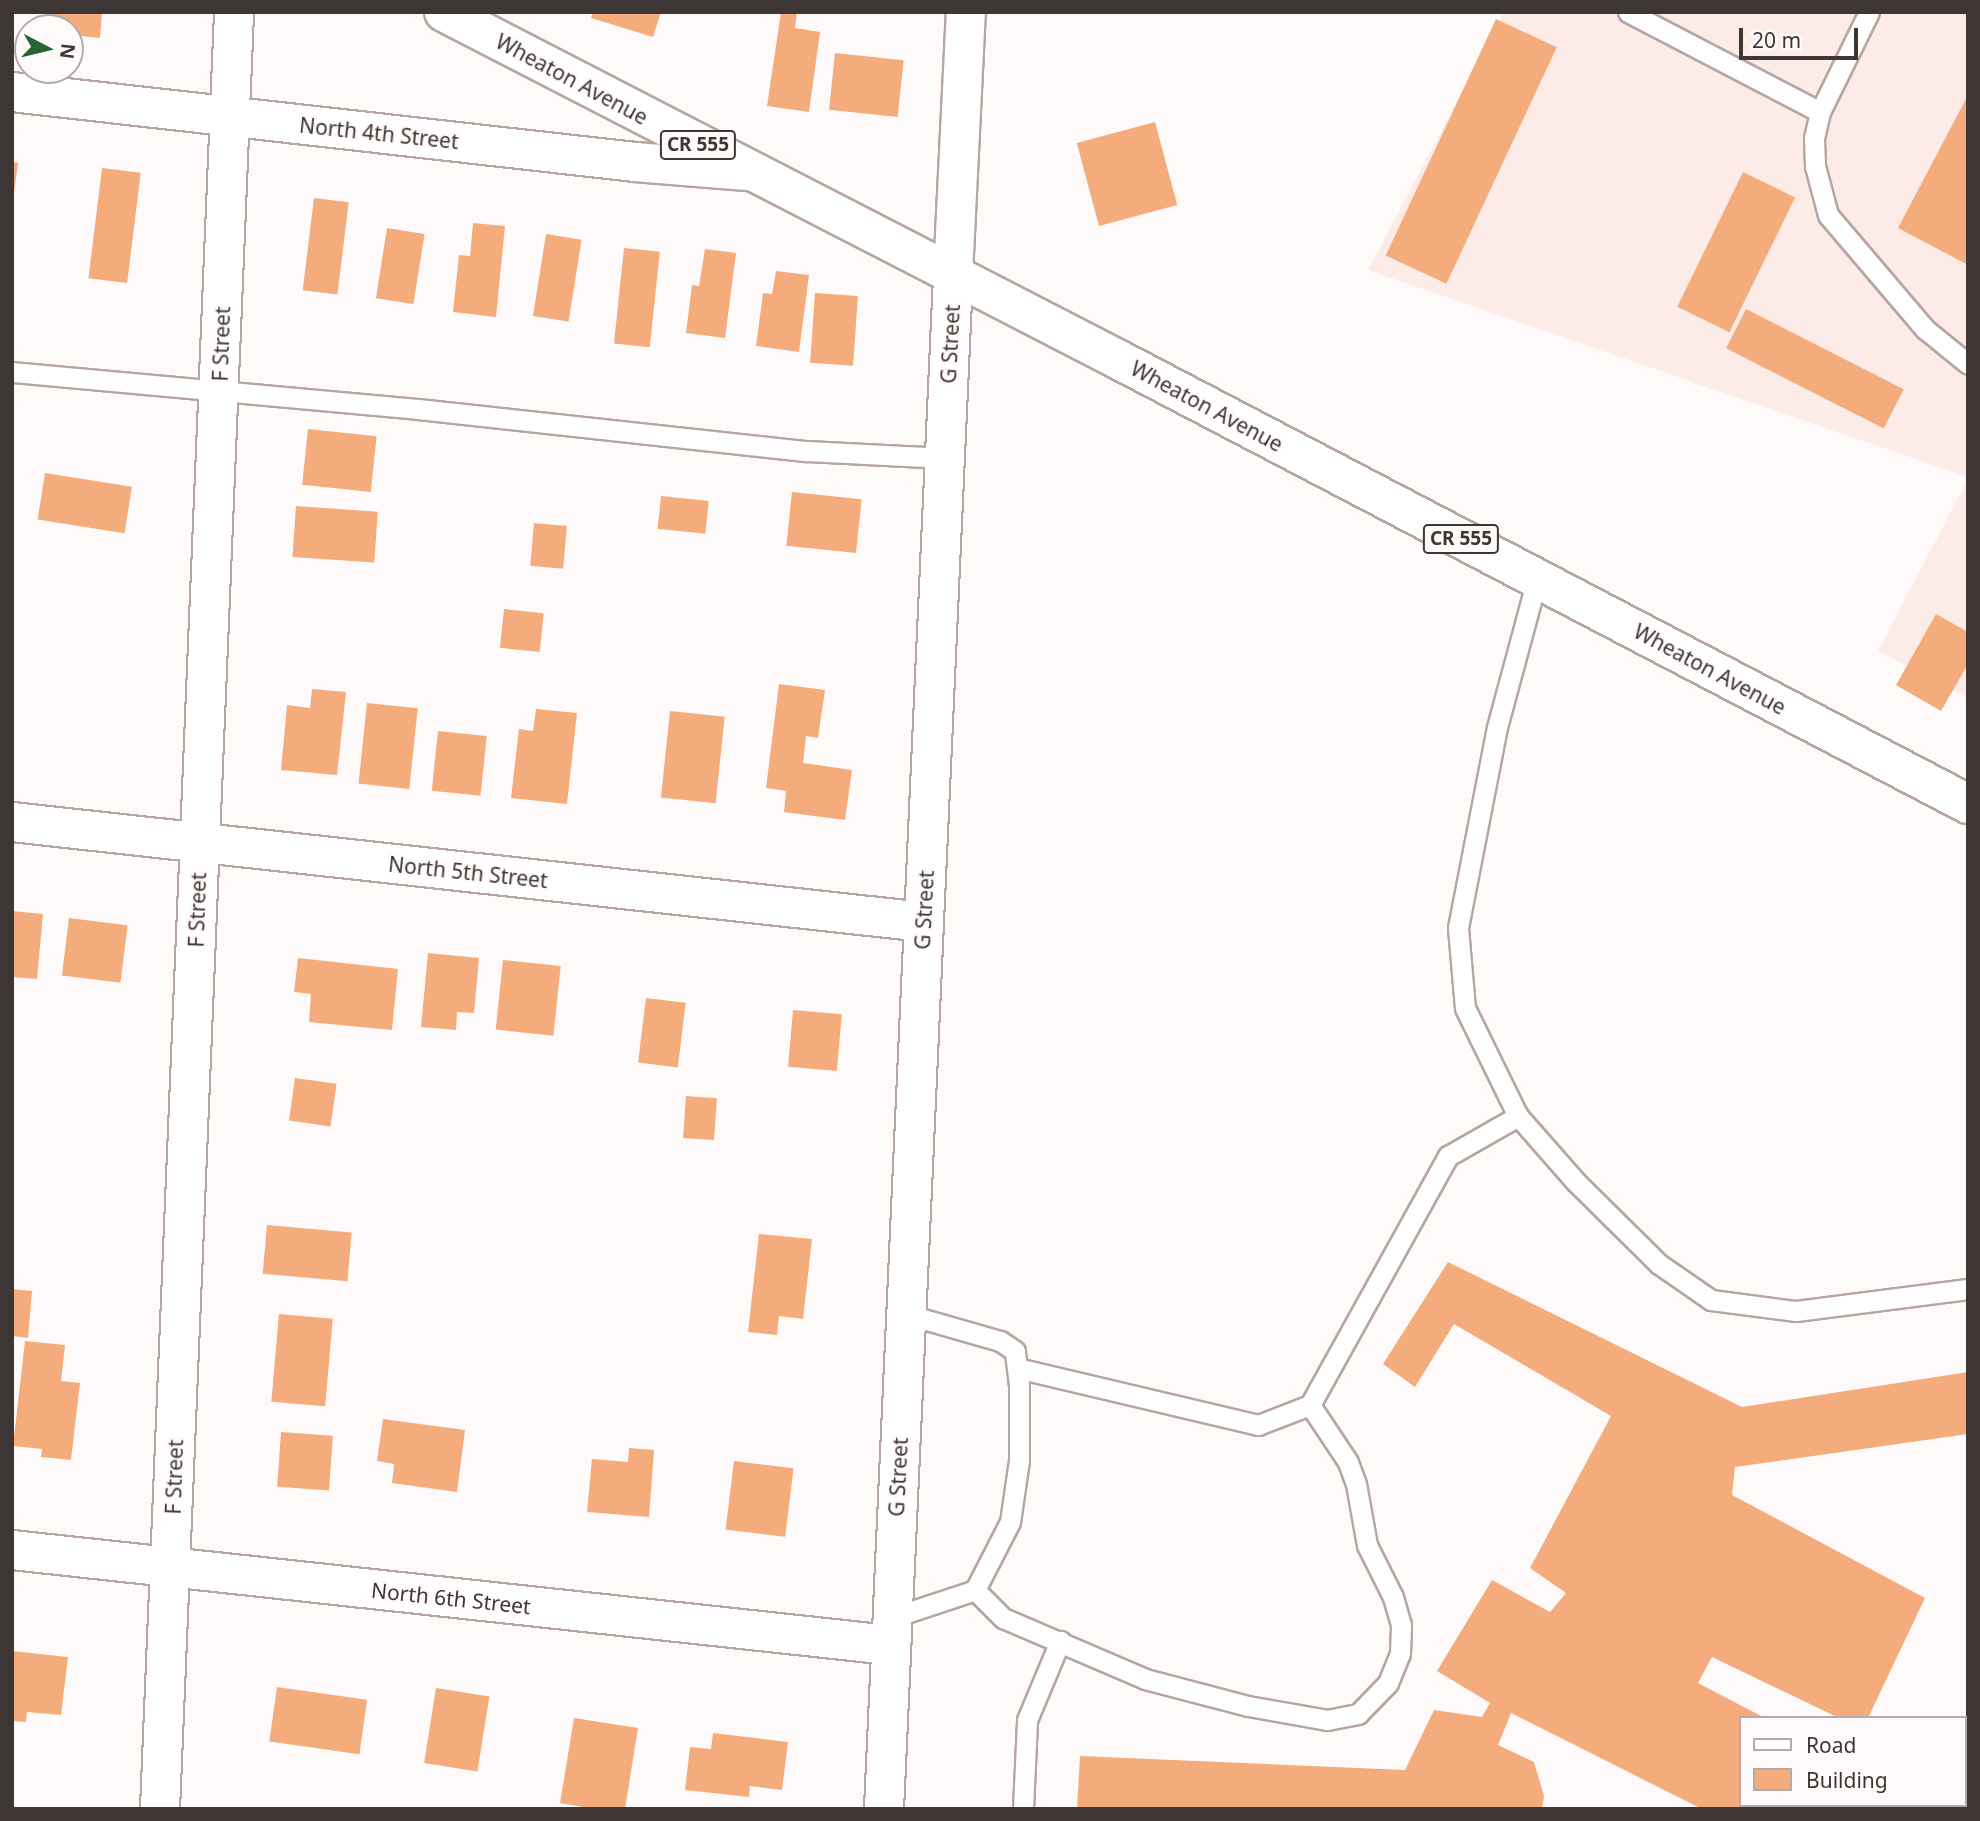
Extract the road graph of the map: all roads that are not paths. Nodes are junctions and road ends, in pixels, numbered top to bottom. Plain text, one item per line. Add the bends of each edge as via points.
1 (234, 12) edge
2 (444, 12) edge
3 (966, 12) edge
4 (1628, 12) edge
5 (1868, 12) edge
6 (12, 92) edge
7 (1820, 113) junction
8 (230, 116) junction
9 (747, 171) junction
10 (953, 275) junction
11 (1968, 364) edge
12 (12, 372) edge
13 (219, 391) junction
14 (945, 458) junction
15 (1537, 579) junction
16 (1968, 804) edge
17 (12, 822) edge
18 (200, 843) junction
19 (924, 922) junction
20 (1518, 1116) junction
21 (1968, 1289) edge
22 (906, 1314) junction
23 (1017, 1368) junction
24 (1310, 1405) junction
25 (12, 1550) edge
26 (170, 1567) junction
27 (975, 1590) junction
28 (891, 1632) junction
29 (1060, 1641) junction
30 (160, 1809) edge
31 (884, 1809) edge
32 (1023, 1809) edge

1 - 8 street, F Street
2 - 9 street, Wheaton Avenue / CR 555
3 - 10 street, G Street
4 - 7 lane
5 - 7 lane
6 - 8 street, North 4th Street
7 - 11 lane via 1814,138 1815,166 1828,215 1925,329
8 - 9 street, North 4th Street
8 - 13 street, F Street
9 - 10 street, Wheaton Avenue / CR 555
10 - 14 street, G Street
10 - 15 street, Wheaton Avenue / CR 555
12 - 13 lane
13 - 14 lane via 794,450
13 - 18 street, F Street
14 - 19 street, G Street
15 - 16 street, Wheaton Avenue / CR 555
15 - 20 lane via 1497,726 1458,928 1465,1008
17 - 18 street, North 5th Street
18 - 19 street, North 5th Street
18 - 26 street, F Street
19 - 22 street, G Street
20 - 21 lane via 1576,1182 1659,1264 1711,1300 1796,1311
20 - 24 lane via 1448,1156
22 - 23 lane via 1000,1341 1015,1351
22 - 28 street, G Street
23 - 24 lane via 1258,1425
23 - 27 lane via 1019,1460 1010,1522
24 - 29 lane via 1348,1462 1367,1545 1393,1597 1401,1625 1400,1654 1388,1683 1358,1714 1327,1720 1202,1696 1145,1679
25 - 26 street, North 6th Street
26 - 28 street, North 6th Street
26 - 30 street, F Street
27 - 28 lane
27 - 29 lane via 1003,1618
28 - 31 street, G Street
29 - 32 lane via 1027,1720

